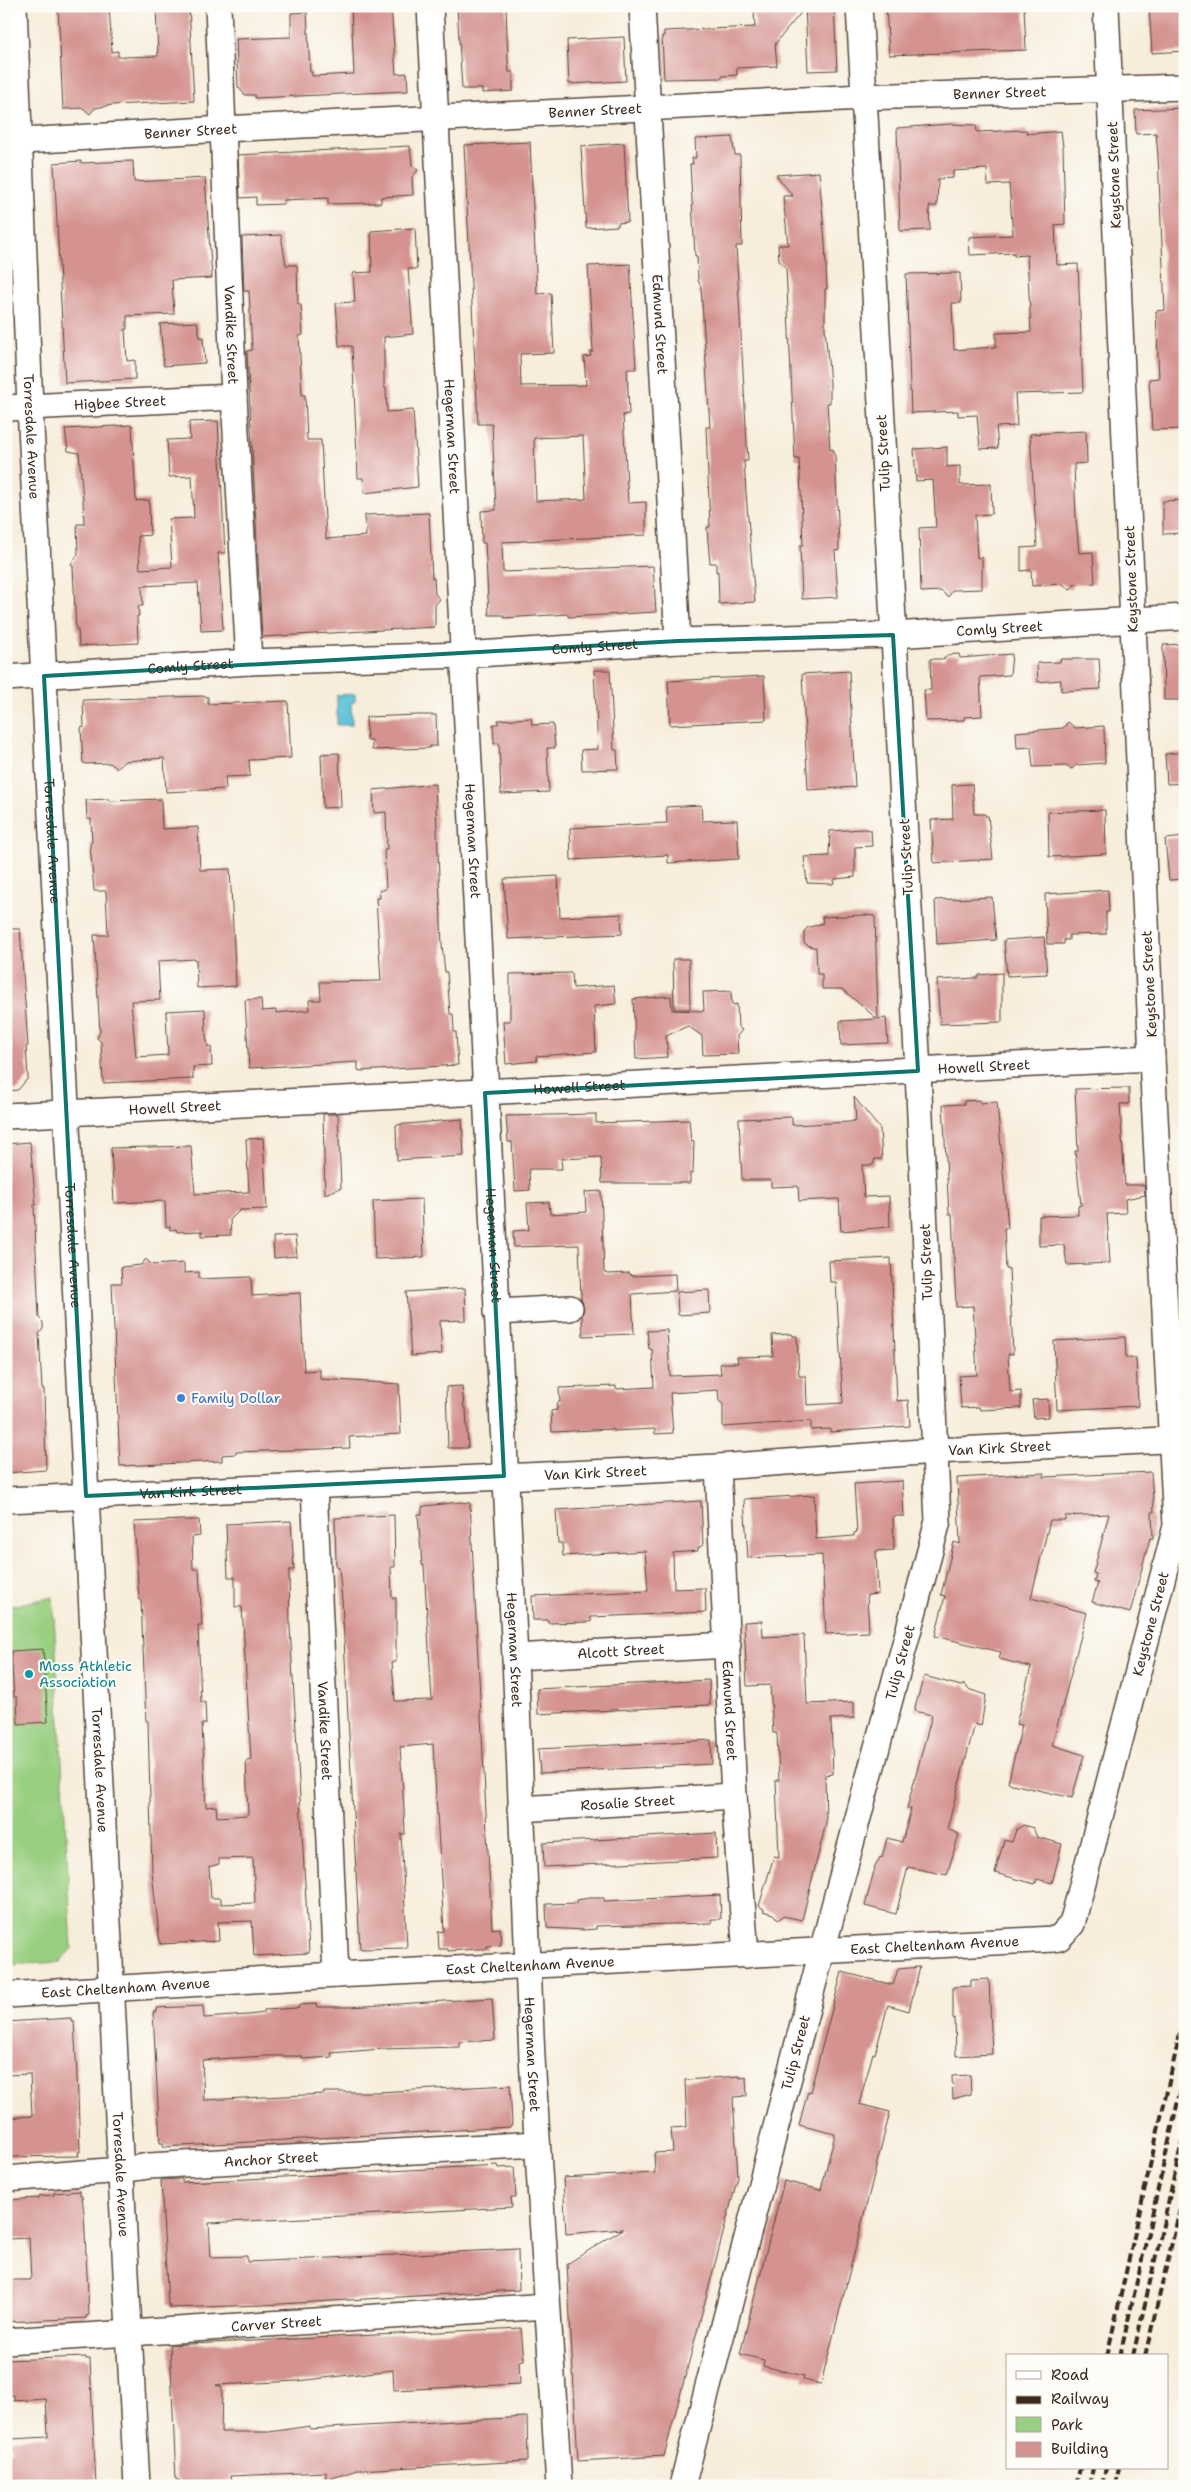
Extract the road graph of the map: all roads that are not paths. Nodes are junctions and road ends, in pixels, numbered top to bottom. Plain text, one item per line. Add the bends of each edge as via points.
1 (14, 6) edge
2 (218, 6) edge
3 (430, 6) edge
4 (642, 6) edge
5 (859, 6) edge
6 (1106, 6) edge
7 (1185, 87) edge
8 (1110, 90) junction
9 (863, 97) junction
10 (646, 109) junction
11 (436, 119) junction
12 (224, 129) junction
13 (13, 142) edge
14 (234, 397) junction
15 (18, 408) edge
16 (1185, 617) edge
17 (1133, 619) junction
18 (892, 635) junction
19 (678, 641) junction
20 (462, 655) junction
21 (249, 662) junction
22 (44, 676) junction
23 (6, 678) edge
24 (1152, 1058) junction
25 (918, 1071) junction
26 (485, 1093) junction
27 (67, 1113) junction
28 (6, 1116) edge
29 (570, 1308) dead end
30 (496, 1312) junction
31 (1179, 1439) edge
32 (935, 1451) junction
33 (718, 1467) junction
34 (504, 1476) junction
35 (314, 1486) junction
36 (86, 1496) junction
37 (6, 1500) edge
38 (728, 1645) junction
39 (515, 1657) junction
40 (734, 1796) junction
41 (520, 1809) junction
42 (1054, 1939) joint
43 (822, 1951) junction
44 (746, 1955) junction
45 (527, 1967) junction
46 (336, 1975) junction
47 (112, 1989) junction
48 (6, 1995) edge
49 (536, 2144) junction
50 (121, 2170) junction
51 (6, 2178) edge
52 (547, 2306) junction
53 (130, 2332) junction
54 (6, 2341) edge
55 (137, 2486) edge
56 (559, 2486) edge
57 (682, 2486) edge

1 - 13 street, Torresdale Avenue
2 - 12 street, Vandike Street
3 - 11 street, Hegerman Street
4 - 10 street, Edmund Street
5 - 9 street, Tulip Street
6 - 8 street, Keystone Street
7 - 8 street, Benner Street
8 - 9 street, Benner Street
8 - 17 street, Keystone Street
9 - 10 street, Benner Street
9 - 18 street, Tulip Street
10 - 11 street, Benner Street
10 - 19 street, Edmund Street
11 - 12 street, Benner Street
11 - 20 street, Hegerman Street
12 - 13 street, Benner Street
12 - 14 street, Vandike Street
13 - 15 street, Torresdale Avenue
14 - 15 street, Higbee Street
14 - 21 street, Vandike Street
15 - 22 street, Torresdale Avenue
16 - 17 street, Comly Street
17 - 18 street, Comly Street
17 - 24 street, Keystone Street
18 - 19 street, Comly Street
18 - 25 street, Tulip Street
19 - 20 street, Comly Street
20 - 21 street, Comly Street
20 - 26 street, Hegerman Street
21 - 22 street, Comly Street
22 - 23 street, Comly Street
22 - 27 street, Torresdale Avenue
24 - 25 street, Howell Street
24 - 31 street, Keystone Street
25 - 26 street, Howell Street
25 - 32 street, Tulip Street
26 - 27 street, Howell Street
26 - 30 street, Hegerman Street
27 - 28 street, Howell Street
27 - 36 street, Torresdale Avenue
29 - 30 street
30 - 34 street, Hegerman Street
31 - 32 street, Van Kirk Street
31 - 42 street, Keystone Street via 1176,1526 1072,1924
32 - 33 street, Van Kirk Street
32 - 43 street, Tulip Street via 938,1521
33 - 34 street, Van Kirk Street
33 - 38 street, Edmund Street
34 - 35 street, Van Kirk Street
34 - 39 street, Hegerman Street
35 - 36 street, Van Kirk Street
35 - 46 street, Vandike Street
36 - 37 street, Van Kirk Street
36 - 47 street, Torresdale Avenue
38 - 39 street, Alcott Street
38 - 40 street, Edmund Street
39 - 41 street, Hegerman Street
40 - 41 street, Rosalie Street
40 - 44 street, Edmund Street
41 - 45 street, Hegerman Street
42 - 43 street, East Cheltenham Avenue
43 - 44 street, East Cheltenham Avenue
43 - 57 street, Tulip Street
44 - 45 street, East Cheltenham Avenue
45 - 46 street, East Cheltenham Avenue
45 - 49 street, Hegerman Street
46 - 47 street, East Cheltenham Avenue
47 - 48 street, East Cheltenham Avenue
47 - 50 street, Torresdale Avenue
49 - 50 street, Anchor Street via 168,2164
49 - 52 street, Hegerman Street
50 - 51 street, Anchor Street
50 - 53 street, Torresdale Avenue
52 - 53 street, Carver Street
52 - 56 street, Hegerman Street
53 - 54 street, Carver Street
53 - 55 street, Torresdale Avenue

